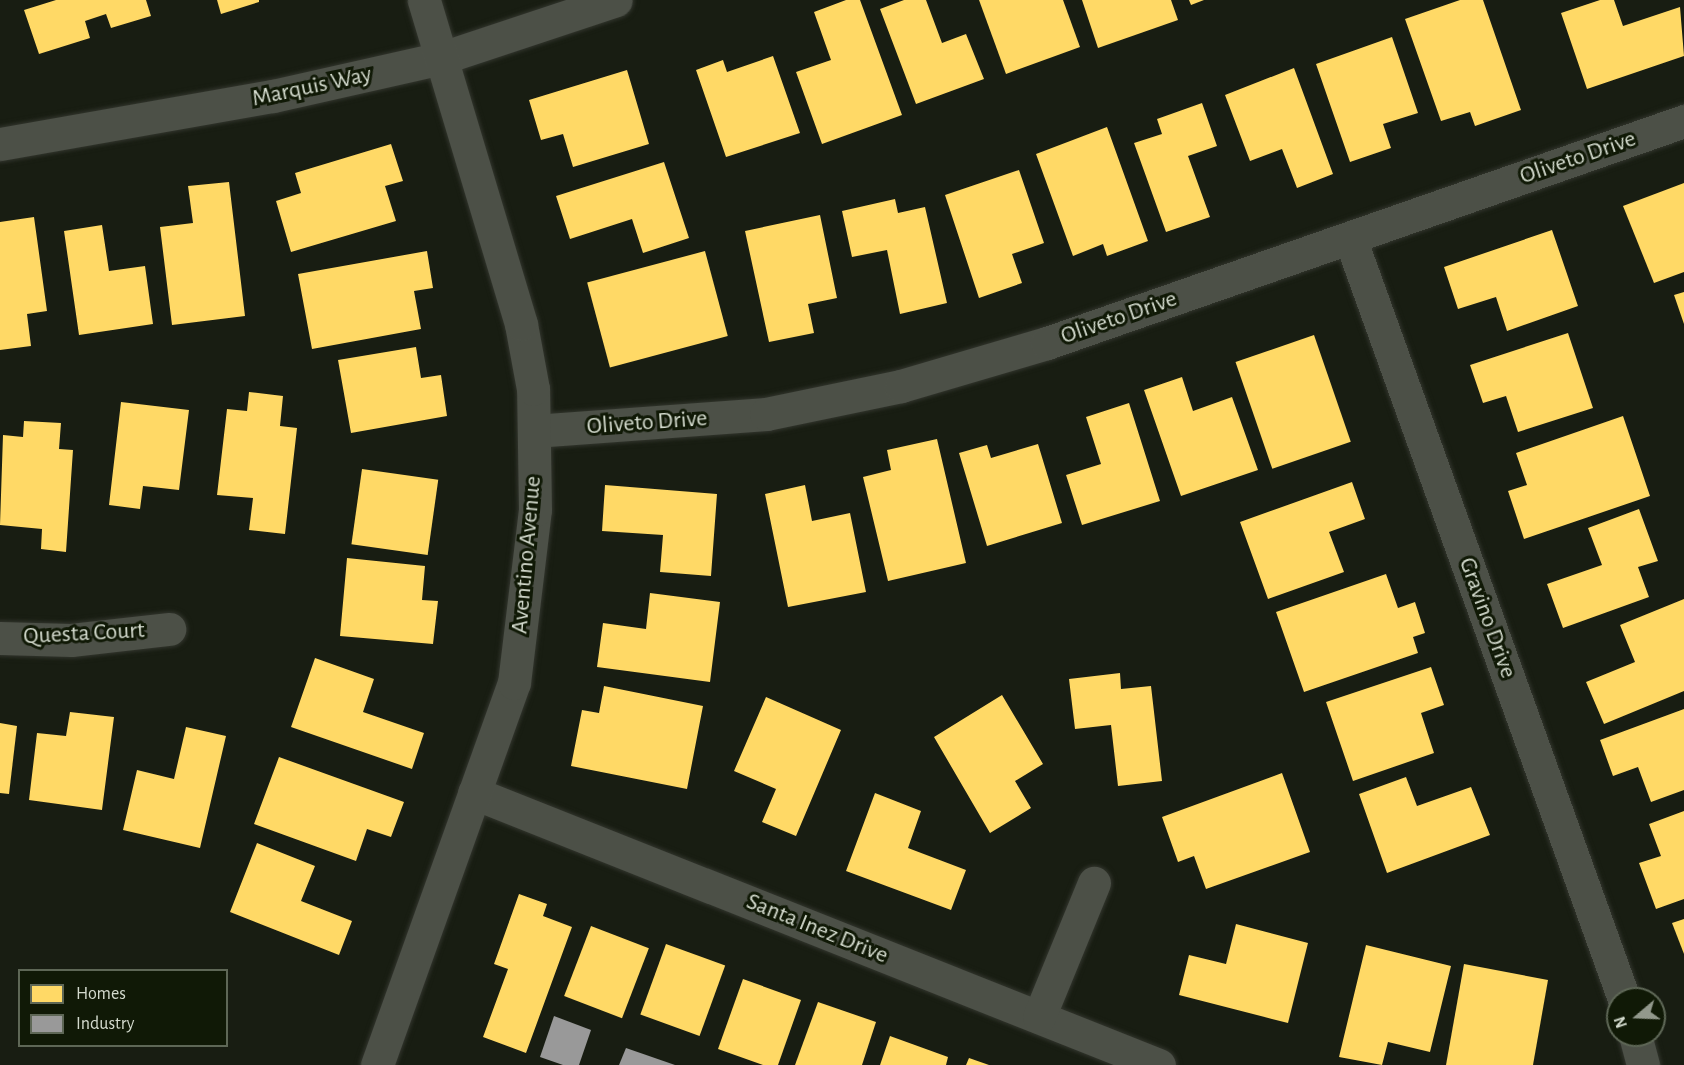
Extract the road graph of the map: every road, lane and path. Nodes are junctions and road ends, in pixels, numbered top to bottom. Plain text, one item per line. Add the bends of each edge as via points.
1 (424, 0) edge
2 (616, 0) edge
3 (442, 58) junction
4 (1684, 121) edge
5 (0, 144) edge
6 (1350, 237) junction
7 (534, 431) junction
8 (169, 629) dead end
9 (0, 638) edge
10 (474, 793) junction
11 (1094, 883) dead end
12 (1620, 987) edge
13 (1039, 1017) junction
14 (1638, 1047) edge
15 (377, 1065) edge
16 (1159, 1065) edge
17 (1643, 1065) edge

1 - 3 street, Aventino Avenue
2 - 3 street, Marquis Way
3 - 5 street, Marquis Way via 273,96
3 - 7 street, Aventino Avenue via 521,324 533,389
4 - 6 street, Oliveto Drive
6 - 7 street, Oliveto Drive via 1047,343 901,386 766,414
6 - 12 street, Gravino Drive
7 - 10 street, Aventino Avenue via 535,510 514,683
8 - 9 street, Questa Court via 71,640
10 - 13 street, Santa Inez Drive
10 - 15 street, Aventino Avenue
11 - 13 street
13 - 16 street, Santa Inez Drive
14 - 17 street

